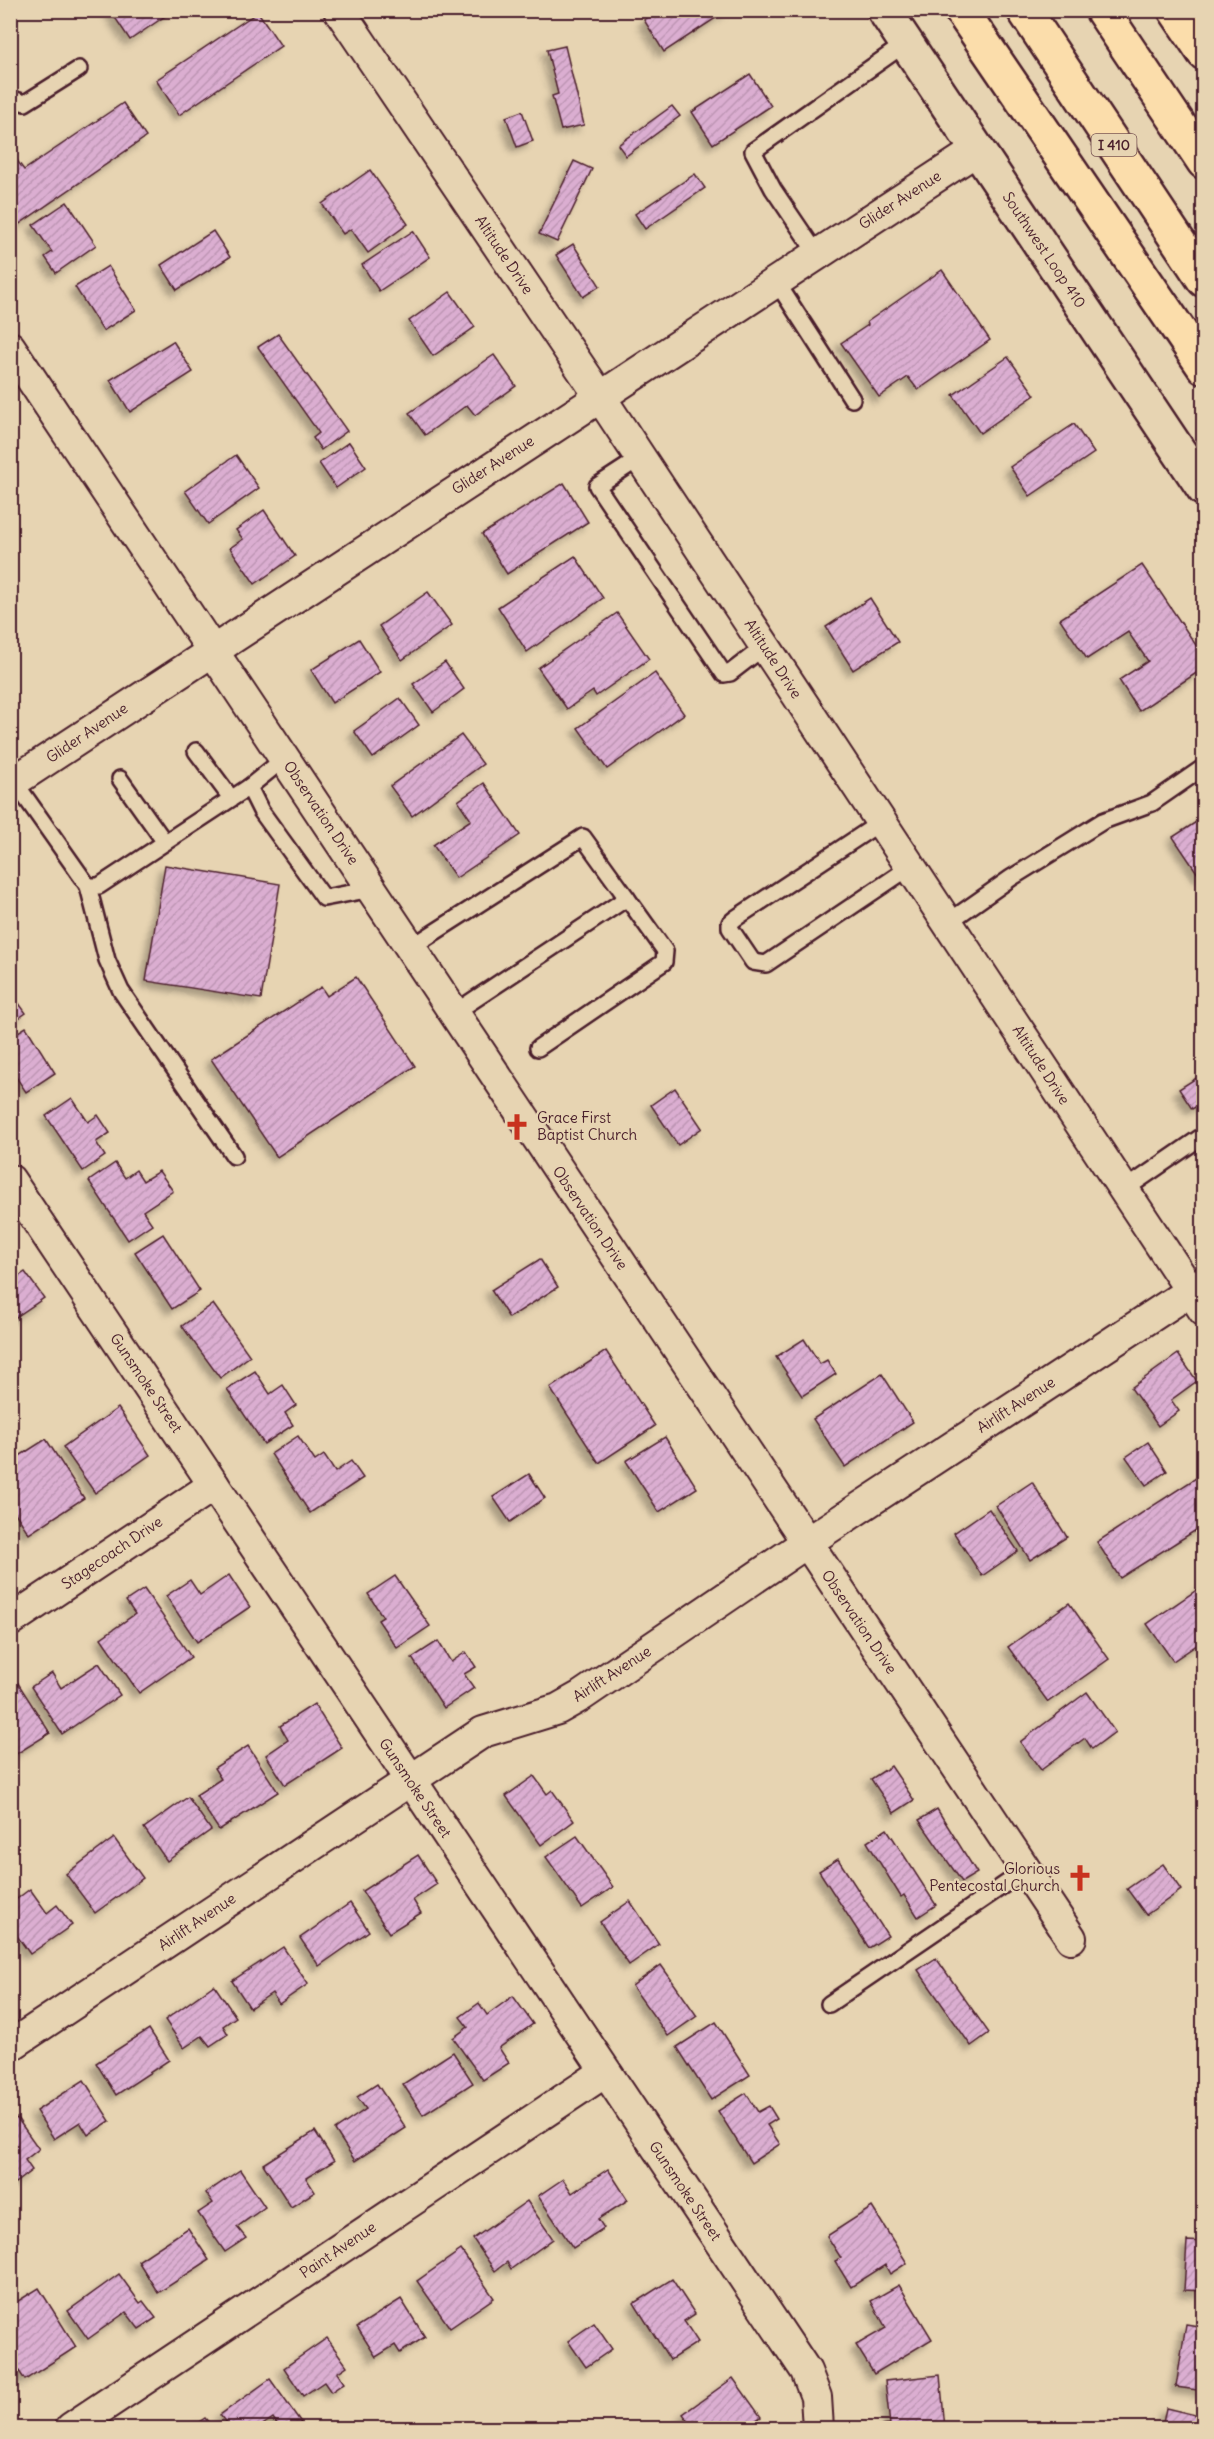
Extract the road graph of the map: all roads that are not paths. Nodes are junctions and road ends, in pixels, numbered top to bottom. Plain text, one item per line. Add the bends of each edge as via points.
1 (339, 10) edge
2 (884, 10) edge
3 (961, 10) edge
4 (1024, 10) edge
5 (1102, 10) edge
6 (1175, 10) edge
7 (906, 43) junction
8 (1203, 53) edge
9 (79, 69) dead end
10 (10, 98) edge
11 (977, 150) junction
12 (1203, 162) edge
13 (817, 254) junction
14 (1203, 279) edge
15 (776, 280) junction
16 (10, 347) edge
17 (1203, 367) edge
18 (599, 395) junction
19 (852, 399) dead end
20 (640, 458) junction
21 (1203, 489) edge
22 (765, 646) junction
23 (212, 649) junction
24 (196, 751) dead end
25 (285, 758) junction
26 (1203, 767) edge
27 (120, 778) dead end
28 (12, 782) edge
29 (249, 787) junction
30 (231, 798) junction
31 (881, 822) junction
32 (164, 841) junction
33 (910, 867) junction
34 (88, 886) junction
35 (372, 889) junction
36 (627, 898) junction
37 (947, 923) junction
38 (410, 948) junction
39 (454, 1013) junction
40 (538, 1048) dead end
41 (1203, 1135) edge
42 (234, 1156) dead end
43 (13, 1188) edge
44 (1124, 1190) junction
45 (1199, 1295) edge
46 (214, 1485) junction
47 (806, 1543) junction
48 (10, 1622) edge
49 (409, 1779) junction
50 (1026, 1870) junction
51 (1071, 1938) dead end
52 (829, 2004) dead end
53 (10, 2046) edge
54 (605, 2072) junction
55 (71, 2428) edge
56 (818, 2428) edge

1 - 18 street, Altitude Drive
2 - 7 main road, Southwest Loop 410
3 - 17 highway
4 - 14 highway, I 410
5 - 12 highway
6 - 8 highway
7 - 11 main road, Southwest Loop 410
7 - 13 lane via 753,151 773,189
9 - 10 lane via 25,103
11 - 13 street, Glider Avenue
11 - 21 main road, Southwest Loop 410
13 - 15 street, Glider Avenue
15 - 18 street, Glider Avenue
15 - 19 lane
16 - 23 street, Observation Drive
18 - 20 street, Altitude Drive
18 - 23 street, Glider Avenue
20 - 22 street, Altitude Drive
20 - 22 lane via 597,486 724,674
22 - 31 street, Altitude Drive
23 - 25 street, Observation Drive
23 - 28 street, Glider Avenue
24 - 30 lane
25 - 29 lane
25 - 35 street, Observation Drive
26 - 37 lane via 1152,803 1103,820
27 - 32 lane
28 - 34 lane
29 - 30 lane
29 - 35 lane via 261,811 324,898
30 - 32 lane
31 - 33 street, Altitude Drive
31 - 33 lane via 736,918 730,928 753,962 766,964
32 - 34 lane via 99,886
33 - 37 street, Altitude Drive
34 - 42 lane via 107,960 121,991
35 - 38 street, Observation Drive
36 - 38 lane via 583,837
36 - 39 lane
36 - 40 lane via 665,951 664,962
37 - 44 street, Altitude Drive
38 - 39 street, Observation Drive
39 - 47 street, Observation Drive
41 - 44 lane
43 - 46 street, Gunsmoke Street
44 - 45 street, Altitude Drive
45 - 47 street, Airlift Avenue
46 - 48 street, Stagecoach Drive
46 - 49 street, Gunsmoke Street
47 - 49 street, Airlift Avenue via 581,1696 558,1709 483,1732
47 - 50 street, Observation Drive
49 - 53 street, Airlift Avenue
49 - 54 street, Gunsmoke Street
50 - 51 street, Observation Drive
50 - 52 lane
54 - 55 street, Paint Avenue
54 - 56 street, Gunsmoke Street via 806,2371 816,2397

